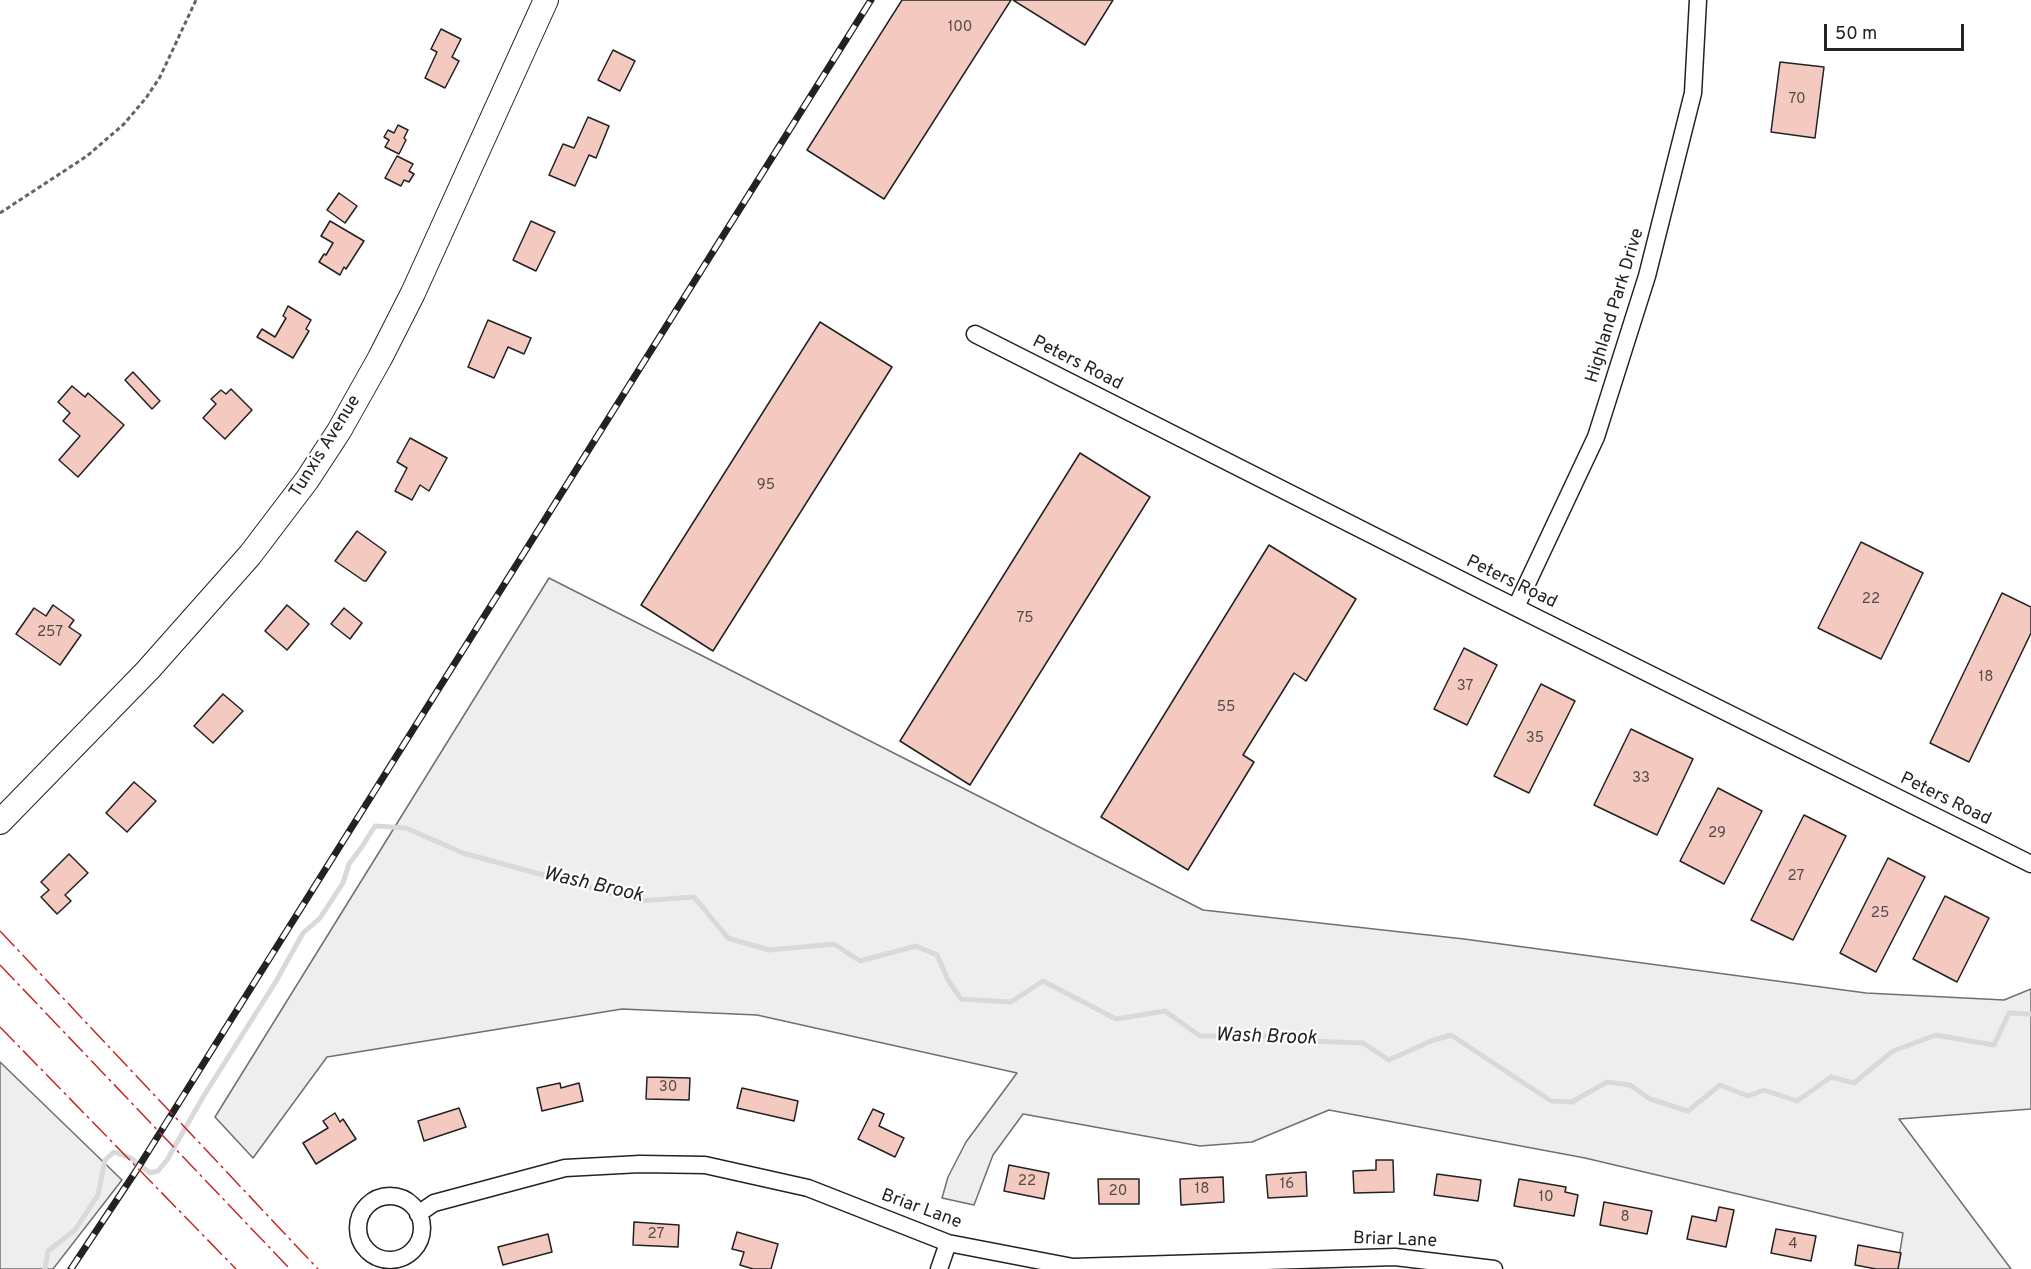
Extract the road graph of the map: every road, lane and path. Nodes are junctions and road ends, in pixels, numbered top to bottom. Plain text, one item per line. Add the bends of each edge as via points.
1 (196, 0) edge
2 (546, 0) edge
3 (1698, 0) edge
4 (0, 213) edge
5 (975, 334) dead end
6 (1516, 607) junction
7 (0, 822) edge
8 (2031, 864) edge
9 (418, 1214) dead end
10 (948, 1244) junction
11 (939, 1269) edge
12 (1494, 1269) edge

1 - 4 path via 160,77 124,124 87,156
2 - 7 main road, Tunxis Avenue via 413,292 375,367 308,480 250,555 155,662
3 - 6 street, Highland Park Drive via 1694,93 1647,276 1596,437
5 - 6 street, Peters Road
6 - 8 street, Peters Road
9 - 10 street, Briar Lane via 434,1203 565,1168 705,1165 808,1188
10 - 11 street
10 - 12 street, Briar Lane via 1073,1268 1395,1257

